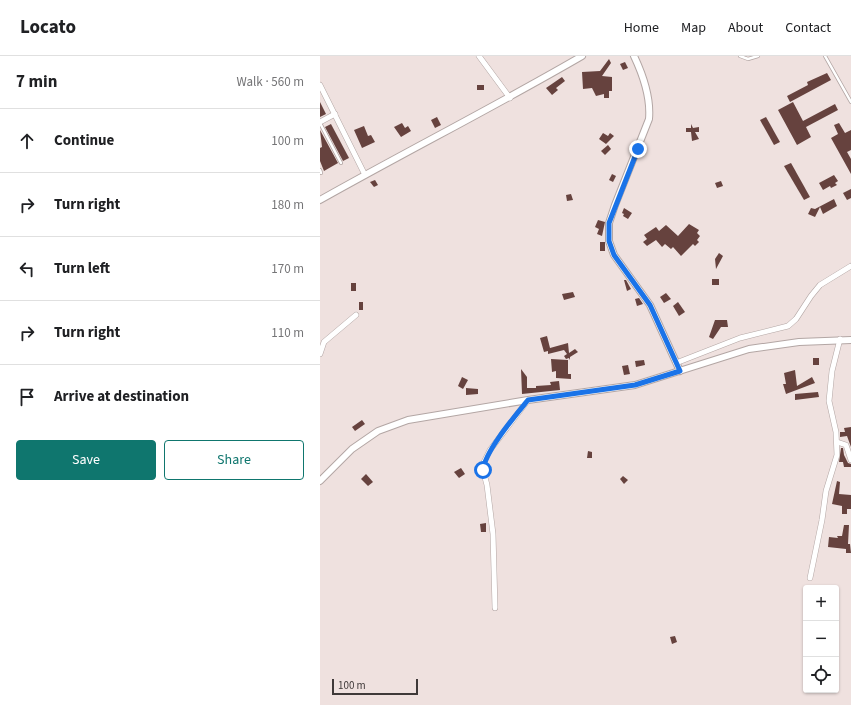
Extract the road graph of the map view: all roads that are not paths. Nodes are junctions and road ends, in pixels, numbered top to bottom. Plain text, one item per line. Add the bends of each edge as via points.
1 (479, 56) edge
2 (582, 56) edge
3 (634, 56) edge
4 (740, 56) edge
5 (758, 56) edge
6 (825, 56) edge
7 (320, 85) edge
8 (510, 98) junction
9 (851, 102) edge
10 (335, 114) junction
11 (320, 122) edge
12 (341, 163) dead end
13 (365, 174) junction
14 (320, 200) edge
15 (851, 266) edge
16 (356, 315) dead end
17 (840, 339) junction
18 (851, 340) edge
19 (320, 354) edge
20 (676, 363) junction
21 (680, 371) junction
22 (528, 400) junction
23 (837, 442) junction
24 (851, 460) edge
25 (320, 481) edge
26 (810, 578) dead end
27 (495, 608) dead end

1 - 8 street
2 - 8 street
3 - 20 street via 647,91 649,119 609,223 609,241 614,255 650,305
4 - 5 lane via 748,60
6 - 9 lane
7 - 10 street
8 - 13 street
10 - 11 street
10 - 13 street
11 - 12 lane
13 - 14 street
15 - 20 street via 820,285 810,296 796,320 788,326 740,338
16 - 19 street via 324,342
17 - 18 street
17 - 21 street via 749,349
17 - 23 street via 832,371 829,401
20 - 21 street
21 - 22 street via 635,385
22 - 25 street via 437,414 392,425 378,431 352,449
22 - 27 street via 490,450 484,462 493,534
23 - 24 street via 846,445
23 - 26 street via 836,464 826,491

